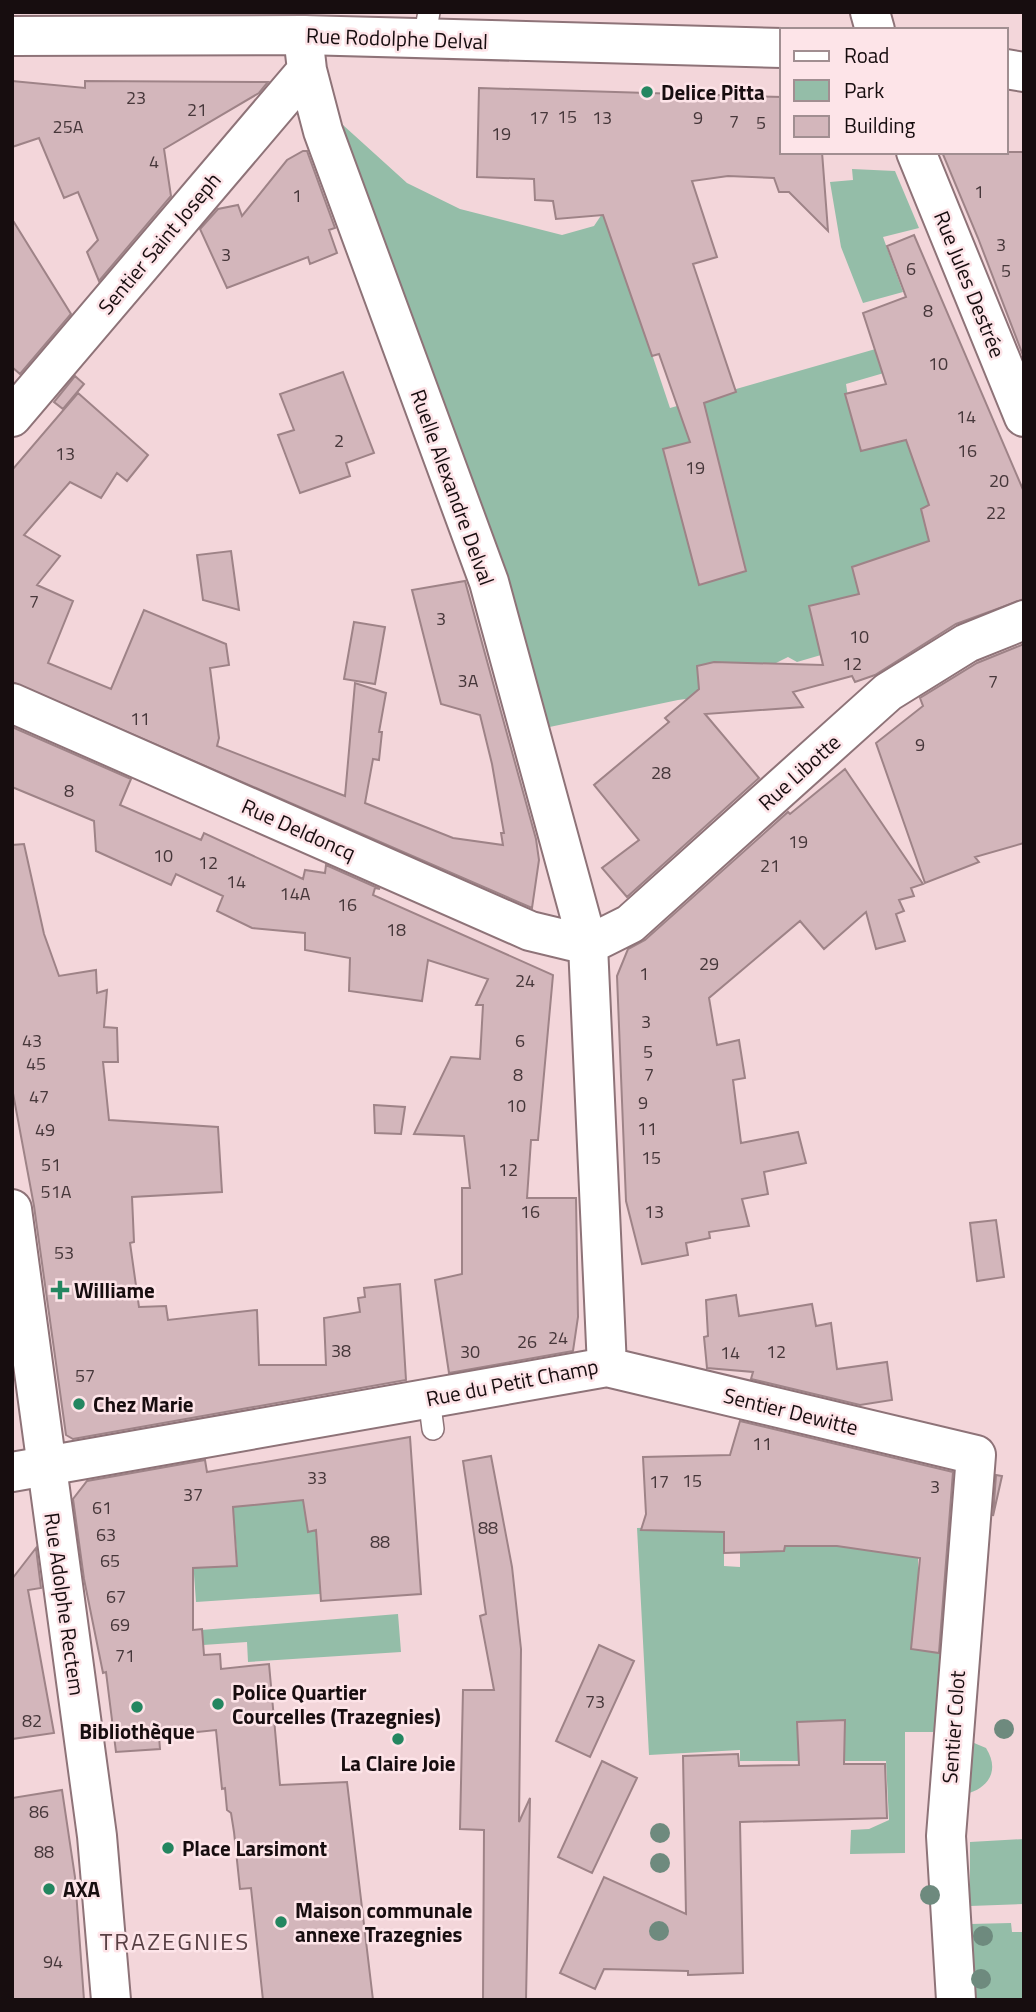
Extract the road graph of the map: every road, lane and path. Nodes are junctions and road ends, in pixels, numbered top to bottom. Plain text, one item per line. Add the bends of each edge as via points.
1 (427, 25) edge
2 (12, 36) edge
3 (780, 48) edge
4 (305, 53) junction
5 (917, 154) edge
6 (12, 417) edge
7 (1024, 417) edge
8 (1024, 620) edge
9 (12, 703) edge
10 (588, 945) junction
11 (12, 1209) edge
12 (607, 1367) junction
13 (976, 1455) joint
14 (29, 1469) edge
15 (110, 2000) edge
16 (956, 2000) edge

1 - 3 street, Rue Rodolphe Delval
1 - 4 street, Rue Rodolphe Delval
2 - 4 street, Rue Rodolphe Delval
4 - 6 street, Sentier Saint Joseph
4 - 10 street, Ruelle Alexandre Delval via 323,131 489,582
5 - 7 street, Rue Jules Destrée
8 - 10 street, Rue Libotte via 967,643 888,692 630,924
9 - 10 street, Rue Deldoncq via 530,931
10 - 12 street, Rue du Petit Champ
11 - 14 street, Rue Adolphe Rectem
12 - 13 street, Sentier Dewitte
12 - 14 street, Rue du Petit Champ via 431,1414
13 - 16 street, Sentier Colot via 946,1836
14 - 15 street, Rue Adolphe Rectem via 97,1836

